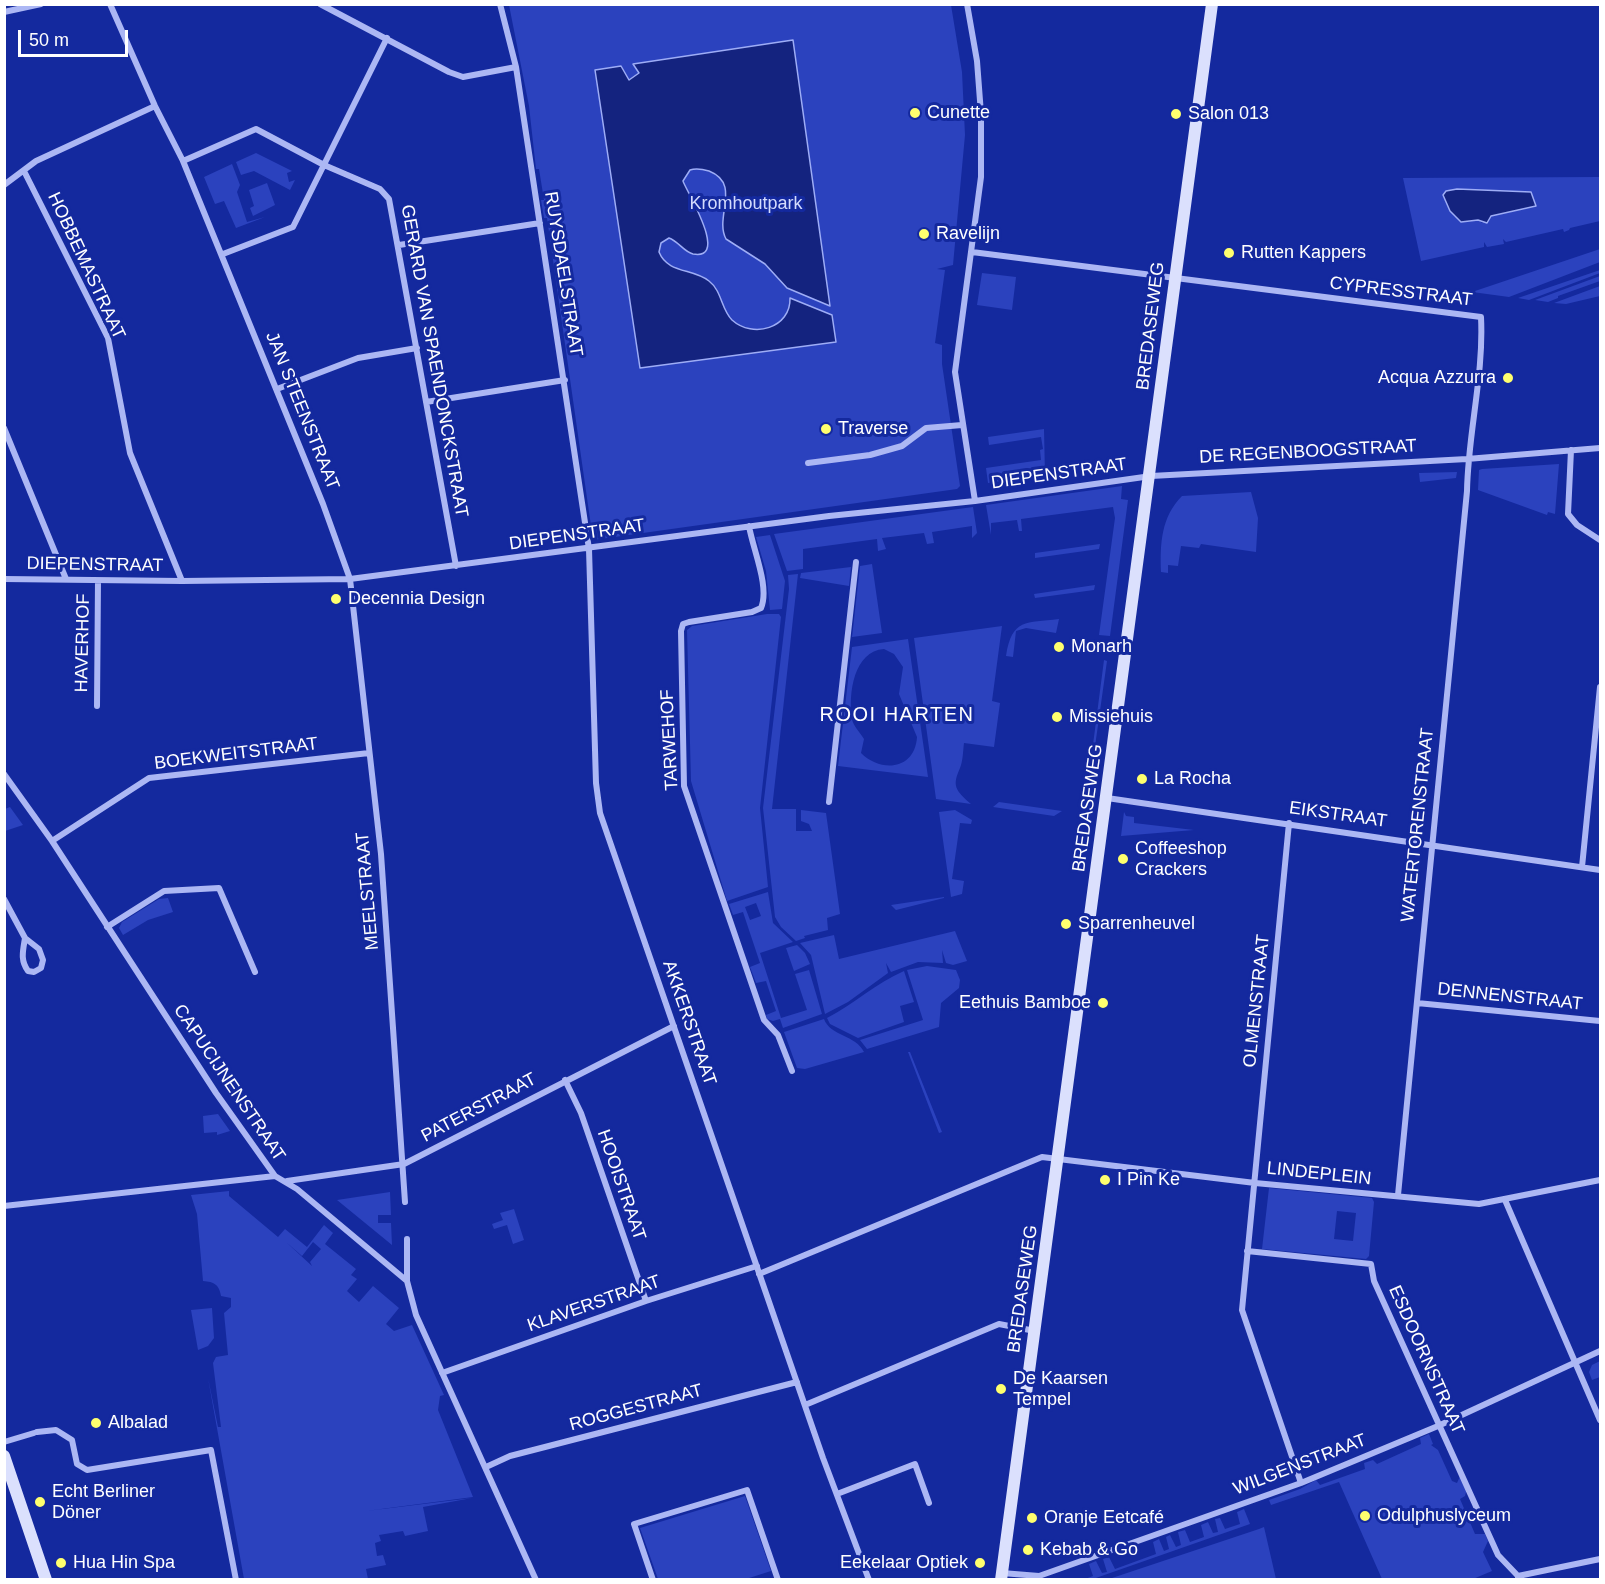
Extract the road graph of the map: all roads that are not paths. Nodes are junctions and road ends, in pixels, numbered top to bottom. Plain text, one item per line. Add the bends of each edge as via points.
1 (41, 4) edge
2 (110, 4) edge
3 (320, 4) edge
4 (500, 4) edge
5 (967, 4) edge
6 (1212, 4) edge
7 (4, 12) edge
8 (387, 38) junction
9 (516, 67) junction
10 (155, 106) junction
11 (183, 160) junction
12 (324, 165) junction
13 (24, 171) junction
14 (4, 185) edge
15 (540, 223) junction
16 (399, 245) junction
17 (972, 252) junction
18 (223, 254) junction
19 (1176, 277) junction
20 (417, 348) junction
21 (565, 380) junction
22 (277, 389) junction
23 (426, 402) junction
24 (962, 425) junction
25 (4, 428) edge
26 (1600, 448) edge
27 (1571, 450) junction
28 (1467, 459) junction
29 (808, 463) dead end
30 (1151, 476) junction
31 (975, 501) junction
32 (749, 526) junction
33 (1600, 540) edge
34 (589, 549) junction
35 (856, 562) dead end
36 (456, 566) junction
37 (4, 579) edge
38 (66, 579) junction
39 (350, 579) junction
40 (98, 581) junction
41 (182, 581) junction
42 (1600, 687) edge
43 (97, 706) dead end
44 (369, 753) junction
45 (4, 774) edge
46 (1107, 798) junction
47 (829, 802) dead end
48 (1289, 823) junction
49 (52, 841) junction
50 (1431, 844) junction
51 (1582, 867) junction
52 (1600, 870) edge
53 (4, 899) edge
54 (107, 927) junction
55 (25, 938) junction
56 (255, 972) dead end
57 (1417, 1003) junction
58 (1600, 1021) edge
59 (674, 1026) junction
60 (792, 1071) dead end
61 (565, 1080) junction
62 (1059, 1159) junction
63 (404, 1164) junction
64 (275, 1176) junction
65 (1600, 1180) edge
66 (287, 1181) junction
67 (1255, 1183) junction
68 (1398, 1195) junction
69 (1506, 1200) junction
70 (405, 1202) dead end
71 (4, 1206) edge
72 (407, 1239) dead end
73 (1247, 1251) junction
74 (757, 1266) junction
75 (759, 1274) junction
76 (407, 1281) junction
77 (646, 1301) junction
78 (1035, 1331) junction
79 (1600, 1352) edge
80 (1577, 1362) junction
81 (442, 1372) junction
82 (796, 1382) junction
83 (805, 1405) junction
84 (1600, 1420) edge
85 (1438, 1426) junction
86 (4, 1442) edge
87 (4, 1456) edge
88 (486, 1467) junction
89 (1301, 1483) junction
90 (837, 1494) junction
91 (929, 1503) dead end
92 (1600, 1558) edge
93 (1001, 1576) edge
94 (1518, 1578) edge
95 (46, 1580) edge
96 (236, 1580) edge
97 (536, 1580) edge
98 (654, 1580) edge
99 (778, 1580) edge
100 (869, 1580) edge

1 - 7 street
2 - 10 street, JAN STEENSTRAAT
3 - 8 street
4 - 9 street, RUYSDAELSTRAAT
5 - 17 street via 981,114 981,177
6 - 19 street, BREDASEWEG
8 - 9 street via 463,77
8 - 12 street
9 - 15 street, RUYSDAELSTRAAT
10 - 11 street, JAN STEENSTRAAT
10 - 13 street via 36,160
11 - 12 street, GERARD VAN SPAENDONCKSTRAAT via 256,129
11 - 18 street, JAN STEENSTRAAT
12 - 16 street, GERARD VAN SPAENDONCKSTRAAT via 380,189 389,199
12 - 18 street via 293,227
13 - 14 street
13 - 41 street, HOBBEMASTRAAT via 108,338 130,453
15 - 16 street
15 - 21 street, RUYSDAELSTRAAT
16 - 20 street, GERARD VAN SPAENDONCKSTRAAT
17 - 19 street
17 - 24 street via 955,372
18 - 22 street, JAN STEENSTRAAT
19 - 28 street, CYPRESSTRAAT via 1481,317 1482,338
19 - 30 street, BREDASEWEG
20 - 22 street via 358,358
20 - 23 street, GERARD VAN SPAENDONCKSTRAAT
21 - 23 street
21 - 34 street, RUYSDAELSTRAAT
22 - 39 street, JAN STEENSTRAAT
23 - 36 street, GERARD VAN SPAENDONCKSTRAAT
24 - 29 street via 926,428 902,446 870,455
24 - 31 street
25 - 38 street
26 - 27 street, DE REGENBOOGSTRAAT
27 - 28 street, DE REGENBOOGSTRAAT
27 - 33 street via 1568,514
28 - 30 street, DE REGENBOOGSTRAAT
28 - 50 street, WATERTORENSTRAAT via 1466,502
30 - 31 street, DIEPENSTRAAT
30 - 46 street, BREDASEWEG
31 - 32 street, DIEPENSTRAAT
32 - 34 street, DIEPENSTRAAT
32 - 60 street, TARWEHOF via 763,577 765,599 761,608 689,622 683,624 681,631 684,786 764,1020 777,1032
34 - 36 street, DIEPENSTRAAT
34 - 59 street, AKKERSTRAAT via 600,813
35 - 47 street
36 - 39 street, DIEPENSTRAAT
37 - 38 street, DIEPENSTRAAT
38 - 40 street, DIEPENSTRAAT
39 - 41 street, DIEPENSTRAAT
39 - 44 street, MEELSTRAAT
40 - 41 street, DIEPENSTRAAT
40 - 43 street, HAVERHOF
42 - 51 street
44 - 49 street, BOEKWEITSTRAAT via 149,778
44 - 63 street, MEELSTRAAT via 381,854
45 - 49 street, CAPUCIJNENSTRAAT
46 - 48 street, EIKSTRAAT
46 - 62 street, BREDASEWEG
48 - 50 street, EIKSTRAAT
48 - 67 street, OLMENSTRAAT
49 - 54 street, CAPUCIJNENSTRAAT
50 - 51 street, EIKSTRAAT
50 - 57 street, WATERTORENSTRAAT
51 - 52 street, EIKSTRAAT
53 - 55 street
54 - 56 street via 164,891 219,888
54 - 64 street, CAPUCIJNENSTRAAT
55 - 55 street via 39,949 43,960 41,968 34,972 24,965
57 - 58 street, DENNENSTRAAT
57 - 68 street, WATERTORENSTRAAT
59 - 61 street, PATERSTRAAT
59 - 74 street, AKKERSTRAAT
61 - 63 street, PATERSTRAAT
61 - 77 street, HOOISTRAAT via 581,1113
62 - 67 street
62 - 75 street via 1042,1157
62 - 78 street, BREDASEWEG
63 - 66 street, PATERSTRAAT
63 - 70 street, MEELSTRAAT
64 - 66 street, CAPUCIJNENSTRAAT
64 - 71 street
65 - 69 street, LINDEPLEIN
66 - 76 street, CAPUCIJNENSTRAAT
67 - 68 street, LINDEPLEIN
67 - 73 street, LINDEPLEIN
68 - 69 street, LINDEPLEIN via 1479,1204
69 - 80 street
72 - 76 street
73 - 85 street, ESDOORNSTRAAT via 1371,1264 1374,1281
73 - 89 street, LINDEPLEIN via 1242,1309
74 - 75 street, AKKERSTRAAT
74 - 77 street, KLAVERSTRAAT
75 - 82 street, AKKERSTRAAT
76 - 81 street via 416,1315
77 - 81 street, KLAVERSTRAAT
78 - 83 street via 999,1324
78 - 93 street, BREDASEWEG
79 - 80 street, WILGENSTRAAT
80 - 84 street
80 - 85 street, WILGENSTRAAT
81 - 88 street
82 - 83 street, AKKERSTRAAT
82 - 88 street, ROGGESTRAAT via 510,1456
83 - 90 street, AKKERSTRAAT
85 - 89 street, WILGENSTRAAT
85 - 94 street, ESDOORNSTRAAT via 1498,1555
86 - 96 street via 56,1430 72,1440 77,1464 87,1470 211,1450
87 - 95 street
88 - 97 street
89 - 93 street, WILGENSTRAAT via 1039,1576
90 - 91 street via 915,1464
90 - 100 street, AKKERSTRAAT
92 - 94 street
98 - 99 street via 634,1524 747,1490

